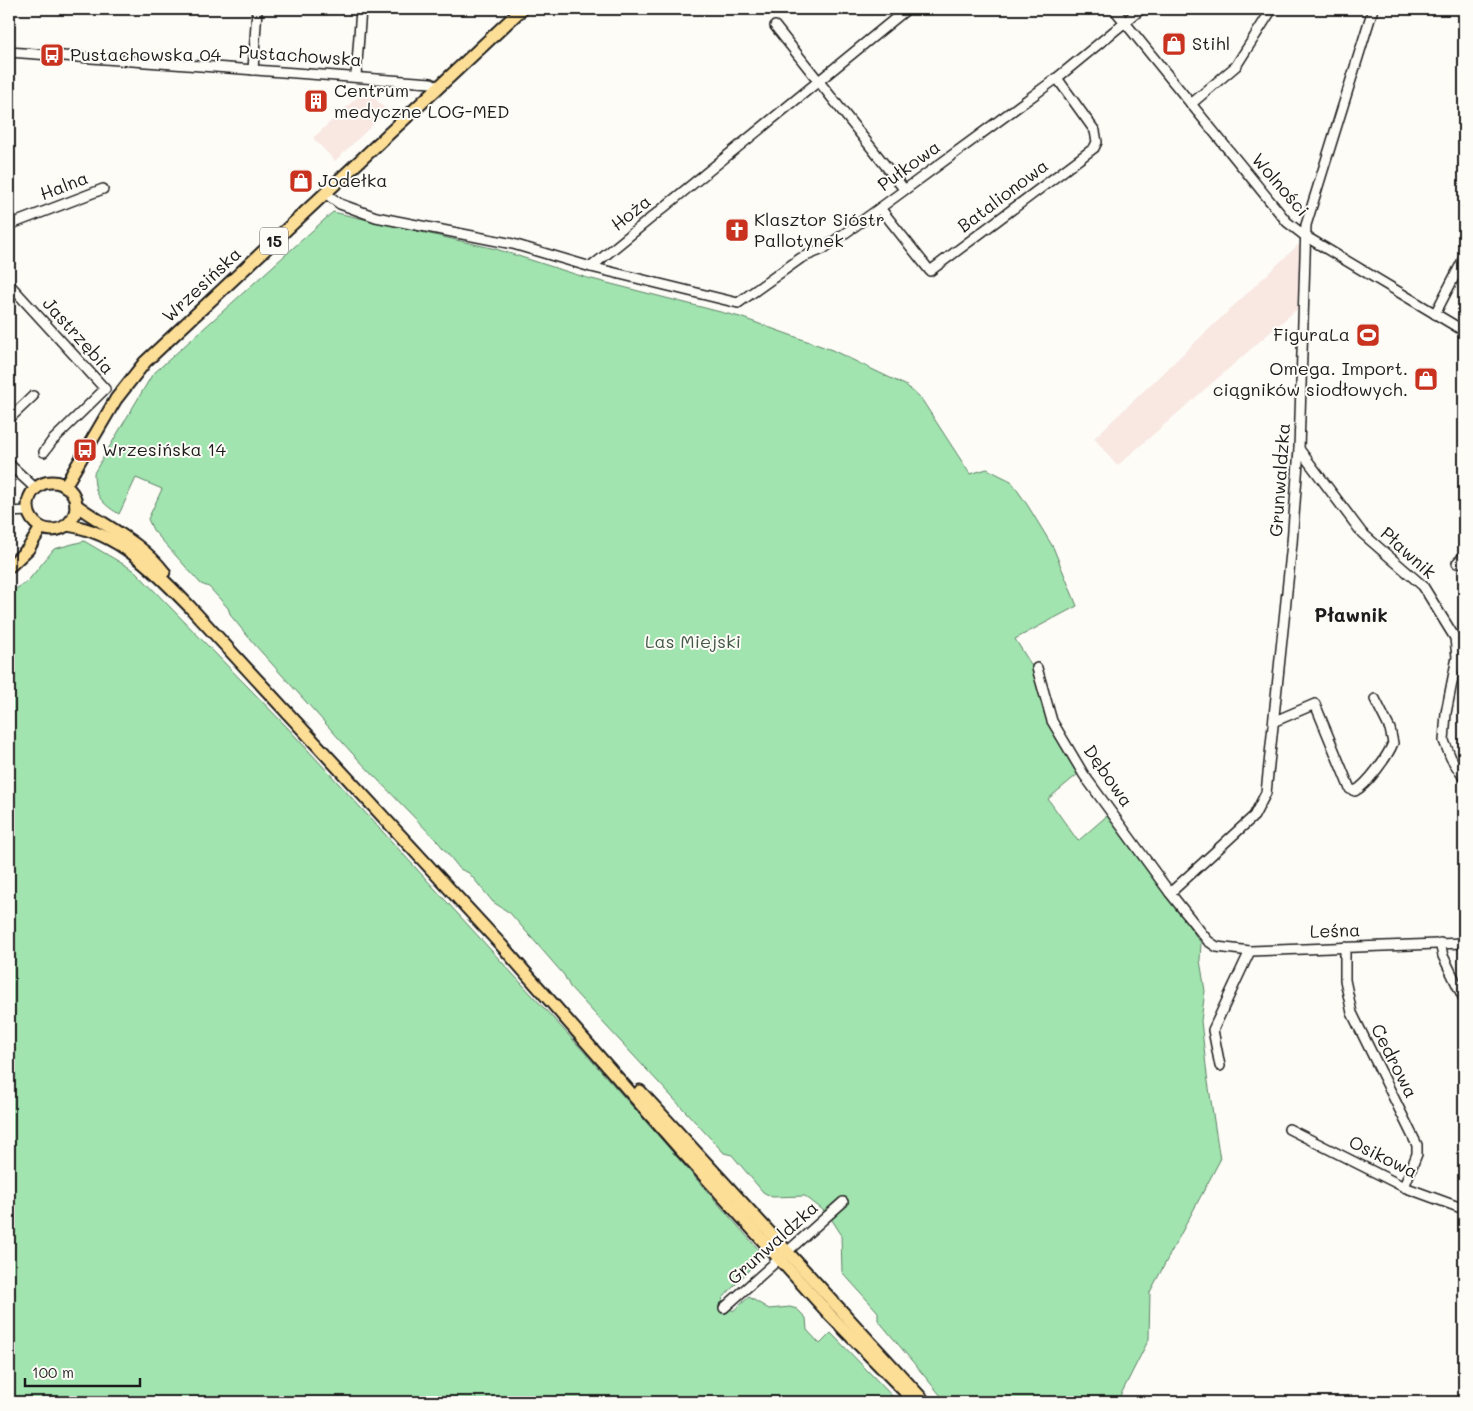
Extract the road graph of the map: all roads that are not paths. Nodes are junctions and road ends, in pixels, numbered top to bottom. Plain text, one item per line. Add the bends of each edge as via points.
1 (257, 9) edge
2 (361, 9) edge
3 (522, 9) edge
4 (907, 9) edge
5 (1114, 9) edge
6 (1141, 9) edge
7 (1272, 9) edge
8 (1373, 9) edge
9 (1125, 22) junction
10 (775, 26) dead end
11 (9, 52) edge
12 (252, 70) junction
13 (356, 76) junction
14 (1057, 78) junction
15 (818, 80) junction
16 (438, 87) junction
17 (1191, 104) junction
18 (103, 189) dead end
19 (904, 189) junction
20 (325, 193) junction
21 (880, 208) junction
22 (9, 225) edge
23 (1305, 236) junction
24 (1464, 258) edge
25 (591, 267) junction
26 (9, 284) edge
27 (1435, 314) junction
28 (1464, 331) edge
29 (33, 396) dead end
30 (9, 419) edge
31 (1299, 450) junction
32 (44, 452) dead end
33 (9, 464) edge
34 (65, 486) junction
35 (35, 488) junction
36 (76, 505) junction
37 (28, 511) junction
38 (9, 512) edge
39 (67, 525) junction
40 (41, 528) junction
41 (1464, 556) edge
42 (1457, 563) dead end
43 (9, 567) edge
44 (189, 606) junction
45 (1037, 668) dead end
46 (1375, 699) dead end
47 (1275, 721) junction
48 (1464, 778) edge
49 (1170, 893) junction
50 (1208, 941) joint
51 (1440, 943) junction
52 (1464, 943) edge
53 (1345, 946) junction
54 (1250, 951) junction
55 (1464, 999) edge
56 (1220, 1066) dead end
57 (1289, 1129) dead end
58 (1404, 1187) junction
59 (842, 1202) dead end
60 (1464, 1209) edge
61 (784, 1255) junction
62 (724, 1308) dead end
63 (915, 1402) edge
64 (925, 1402) edge

1 - 12 street
2 - 13 street
3 - 16 main road, Wrzesińska / 15
4 - 15 street, Hoża
5 - 9 street, Wolności
6 - 9 street, Pułkowa
7 - 17 street via 1236,66
8 - 23 street, Grunwaldzka via 1308,215
9 - 14 street, Pułkowa
9 - 17 street, Wolności
10 - 15 street
11 - 12 street, Pustachowska
12 - 13 street, Pustachowska
13 - 16 street, Pustachowska via 427,82
14 - 19 street, Pułkowa
14 - 21 street, Batalionowa via 1095,131 1097,142 1094,148 930,271
15 - 19 street
15 - 25 street, Hoża
16 - 20 main road, Wrzesińska / 15
17 - 23 street, Wolności via 1286,222
18 - 22 street, Halna
19 - 21 street, Pułkowa
20 - 25 street via 340,204 376,217 504,242
20 - 34 main road, Wrzesińska / 15 via 145,362 116,399
21 - 25 street, Pułkowa via 738,303
23 - 27 street, Wolności
23 - 31 street, Grunwaldzka
24 - 27 street
26 - 32 street, Jastrzębia via 105,389
27 - 28 street, Wolności
29 - 30 street
31 - 47 street, Grunwaldzka
31 - 48 street, Pławnik via 1362,533 1423,586 1455,638 1457,658 1444,740
33 - 35 street
34 - 35 main road via 49,482
34 - 36 main road
35 - 37 main road via 30,495
36 - 39 main road
36 - 44 main road via 140,547 158,564
37 - 38 street
37 - 40 main road via 30,518
39 - 40 main road via 50,530
39 - 44 main road via 83,527 129,551
40 - 43 main road via 28,549
41 - 42 street
44 - 61 main road via 583,1036 679,1148
45 - 49 street, Dębowa via 1052,720 1084,774
46 - 47 street via 1390,729 1393,743 1362,788 1355,791 1350,790 1315,704
47 - 49 street, Grunwaldzka via 1266,793 1261,805 1254,816
49 - 50 street, Dębowa
50 - 54 street, Leśna via 1217,947
51 - 52 street, Leśna
51 - 53 street, Leśna
51 - 55 street via 1442,956
53 - 54 street, Leśna
53 - 58 street, Cedrowa via 1345,980 1352,1013 1417,1145 1417,1154
54 - 56 street via 1213,1030
57 - 58 street, Osikowa
58 - 60 street, Osikowa
59 - 61 street, Grunwaldzka
61 - 62 street, Grunwaldzka
61 - 63 main road
61 - 64 main road

